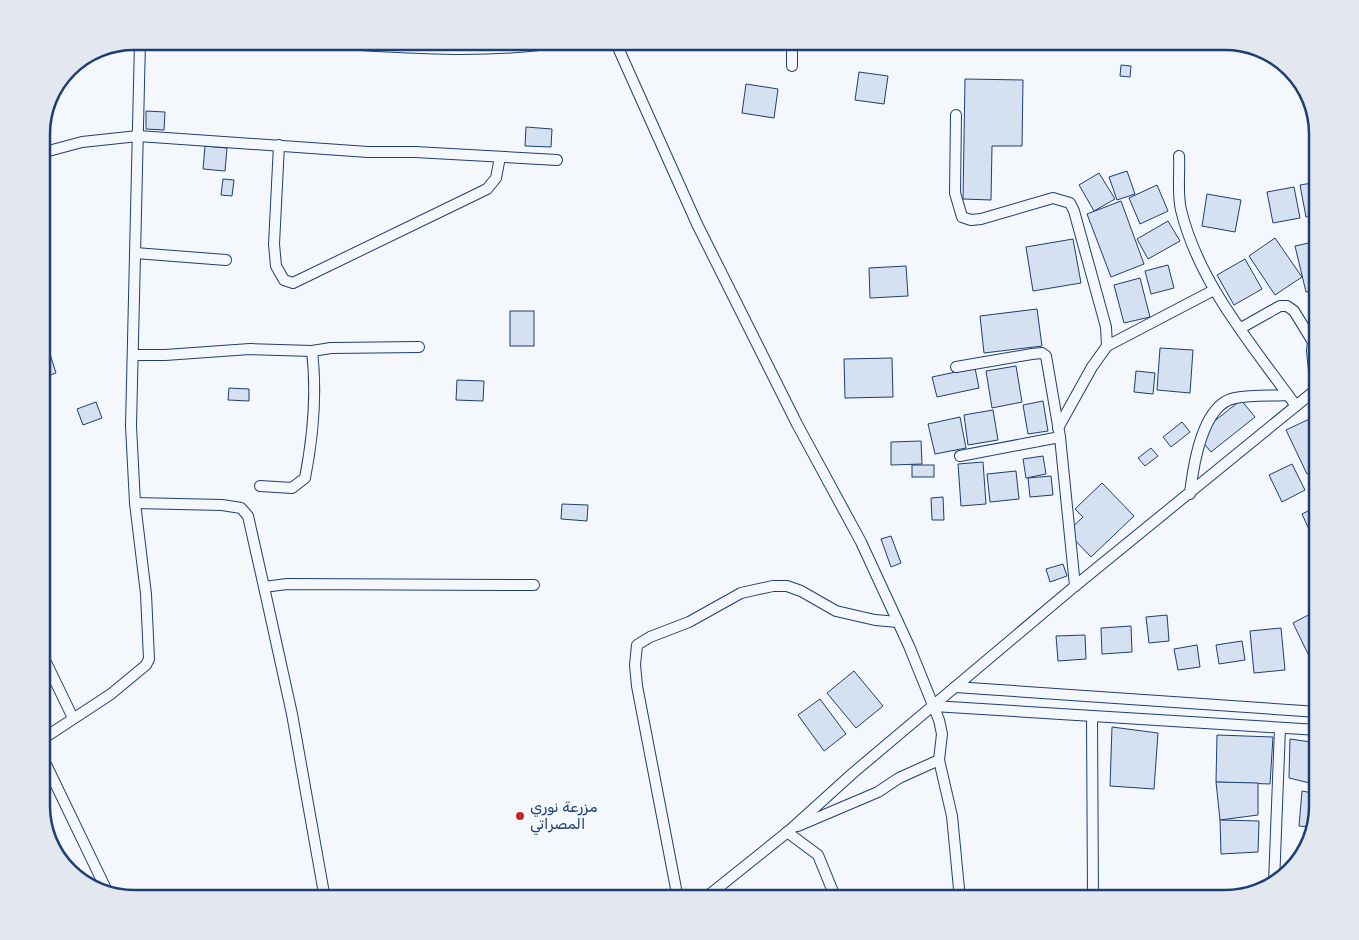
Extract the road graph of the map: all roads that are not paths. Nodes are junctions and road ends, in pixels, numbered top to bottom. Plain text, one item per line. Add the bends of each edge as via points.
1 (140, 50) edge
2 (619, 50) edge
3 (792, 50) edge
4 (792, 66) dead end
5 (956, 115) dead end
6 (138, 136) junction
7 (279, 145) junction
8 (50, 151) edge
9 (1179, 156) dead end
10 (500, 157) junction
11 (556, 160) dead end
12 (135, 253) junction
13 (226, 260) dead end
14 (1214, 290) junction
15 (1241, 328) junction
16 (1309, 333) edge
17 (1107, 346) junction
18 (420, 347) dead end
19 (312, 351) junction
20 (133, 355) junction
21 (956, 368) dead end
22 (1309, 395) edge
23 (1288, 396) junction
24 (1296, 406) junction
25 (1059, 432) junction
26 (960, 456) dead end
27 (260, 486) dead end
28 (1190, 494) junction
29 (136, 503) junction
30 (534, 585) dead end
31 (264, 586) junction
32 (1075, 586) junction
33 (898, 622) junction
34 (50, 671) edge
35 (955, 688) junction
36 (933, 706) junction
37 (1309, 711) edge
38 (1092, 716) junction
39 (73, 718) junction
40 (1280, 728) junction
41 (1309, 730) edge
42 (50, 734) edge
43 (939, 760) junction
44 (50, 773) edge
45 (789, 831) junction
46 (1274, 874) edge
47 (104, 885) edge
48 (323, 890) edge
49 (676, 890) edge
50 (715, 890) edge
51 (832, 890) edge
52 (959, 890) edge
53 (1093, 890) edge

1 - 6 street
2 - 33 street via 672,173 759,351 842,503
3 - 4 street
5 - 17 street via 955,193 962,217 981,219 1054,198 1070,203 1106,328
6 - 7 street
6 - 8 street via 82,142
6 - 12 street
7 - 10 street
7 - 10 street via 274,244 276,266 284,280 293,283 301,282 487,189 496,178
9 - 14 street via 1181,208 1190,238
10 - 11 street
12 - 13 street
12 - 20 street
14 - 15 street
14 - 17 street
15 - 16 street via 1280,306 1287,306
15 - 23 street
17 - 25 street
18 - 19 street
19 - 20 street via 250,349
19 - 27 street via 314,388 305,478 292,488
20 - 29 street via 131,426
21 - 25 street via 1042,352 1049,369
22 - 24 street
23 - 24 street
23 - 28 street via 1234,398 1222,404 1212,416 1197,453
24 - 28 street
25 - 26 street
25 - 32 street
28 - 32 street
29 - 31 street via 241,508 248,516
29 - 39 street via 149,659 111,694
30 - 31 street
31 - 48 street via 294,723
32 - 35 street
33 - 36 street
33 - 49 street via 836,611 801,591 773,586 741,593 689,622 637,645 638,686
34 - 39 street
35 - 36 street
35 - 37 street
36 - 38 street
36 - 43 street via 942,734
36 - 45 street
38 - 40 street
38 - 53 street
39 - 42 street
40 - 41 street
40 - 46 street
43 - 45 street via 899,778 878,792
43 - 52 street via 953,823
44 - 47 street
45 - 50 street
45 - 51 street via 818,855

